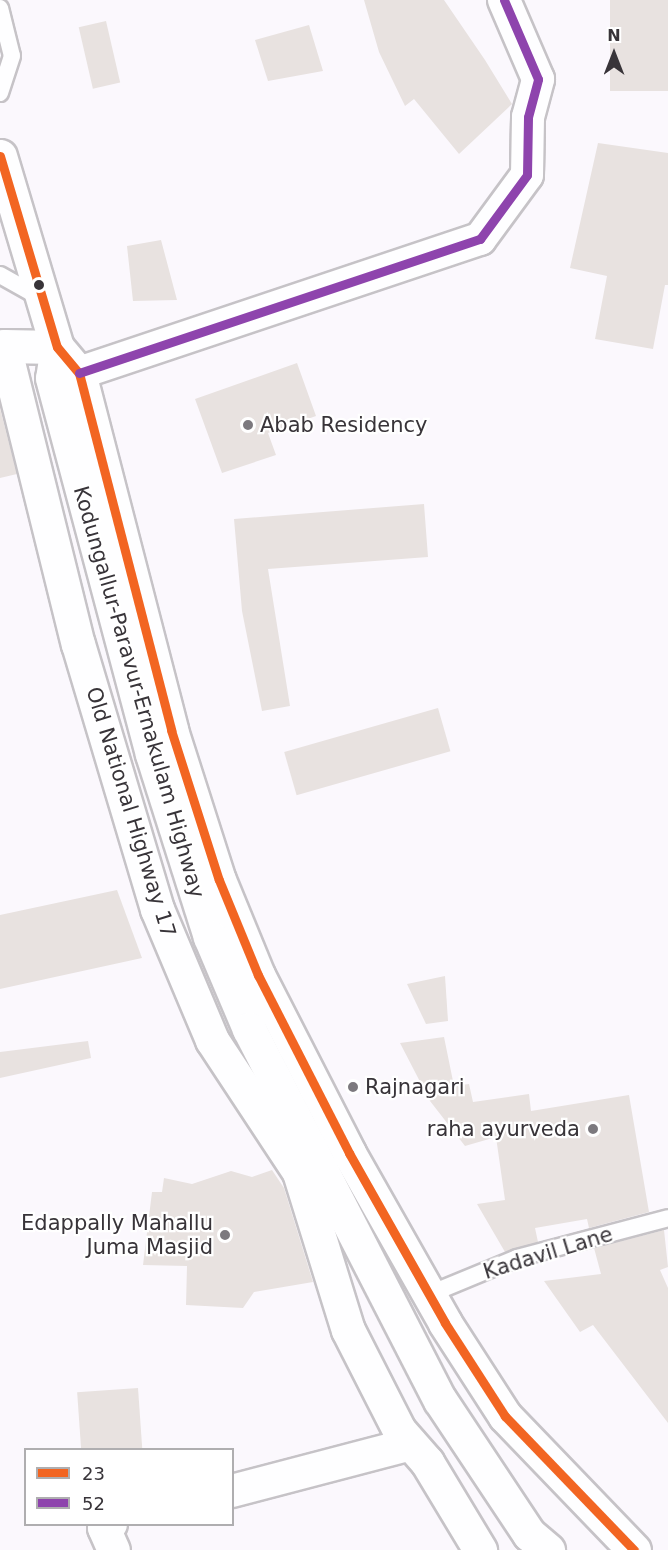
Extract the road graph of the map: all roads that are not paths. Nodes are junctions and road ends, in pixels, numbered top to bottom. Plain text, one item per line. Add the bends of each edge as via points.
1 (504, 0) edge
2 (0, 8) edge
3 (0, 93) edge
4 (0, 156) edge
5 (0, 275) edge
6 (42, 298) junction
7 (57, 347) junction
8 (79, 373) junction
9 (307, 1166) junction
10 (668, 1218) edge
11 (430, 1294) junction
12 (411, 1444) junction
13 (234, 1490) edge
14 (480, 1550) edge
15 (548, 1550) edge
16 (634, 1550) edge

1 - 8 street via 538,79 528,117 527,175 480,239
2 - 3 lane via 12,56
4 - 6 main road, Kodungallur-Paravur-Ernakulam Highway
5 - 6 lane
6 - 7 main road, Kodungallur-Paravur-Ernakulam Highway
7 - 8 main road, Kodungallur-Paravur-Ernakulam Highway
7 - 9 main road, Kodungallur-Paravur-Ernakulam Highway via 52,378 179,845 210,937
7 - 9 main road, Old National Highway 17 via 4,346 78,644 157,909 212,1040
8 - 11 main road, Kodungallur-Paravur-Ernakulam Highway via 171,730 219,880 306,1074
9 - 12 main road, Old National Highway 17 via 348,1330 399,1430
9 - 15 main road via 440,1400 529,1534
10 - 11 lane, Kadavil Lane via 517,1258
11 - 16 main road, Kodungallur-Paravur-Ernakulam Highway via 505,1416
12 - 13 street
12 - 14 main road, Old National Highway 17 via 427,1462

